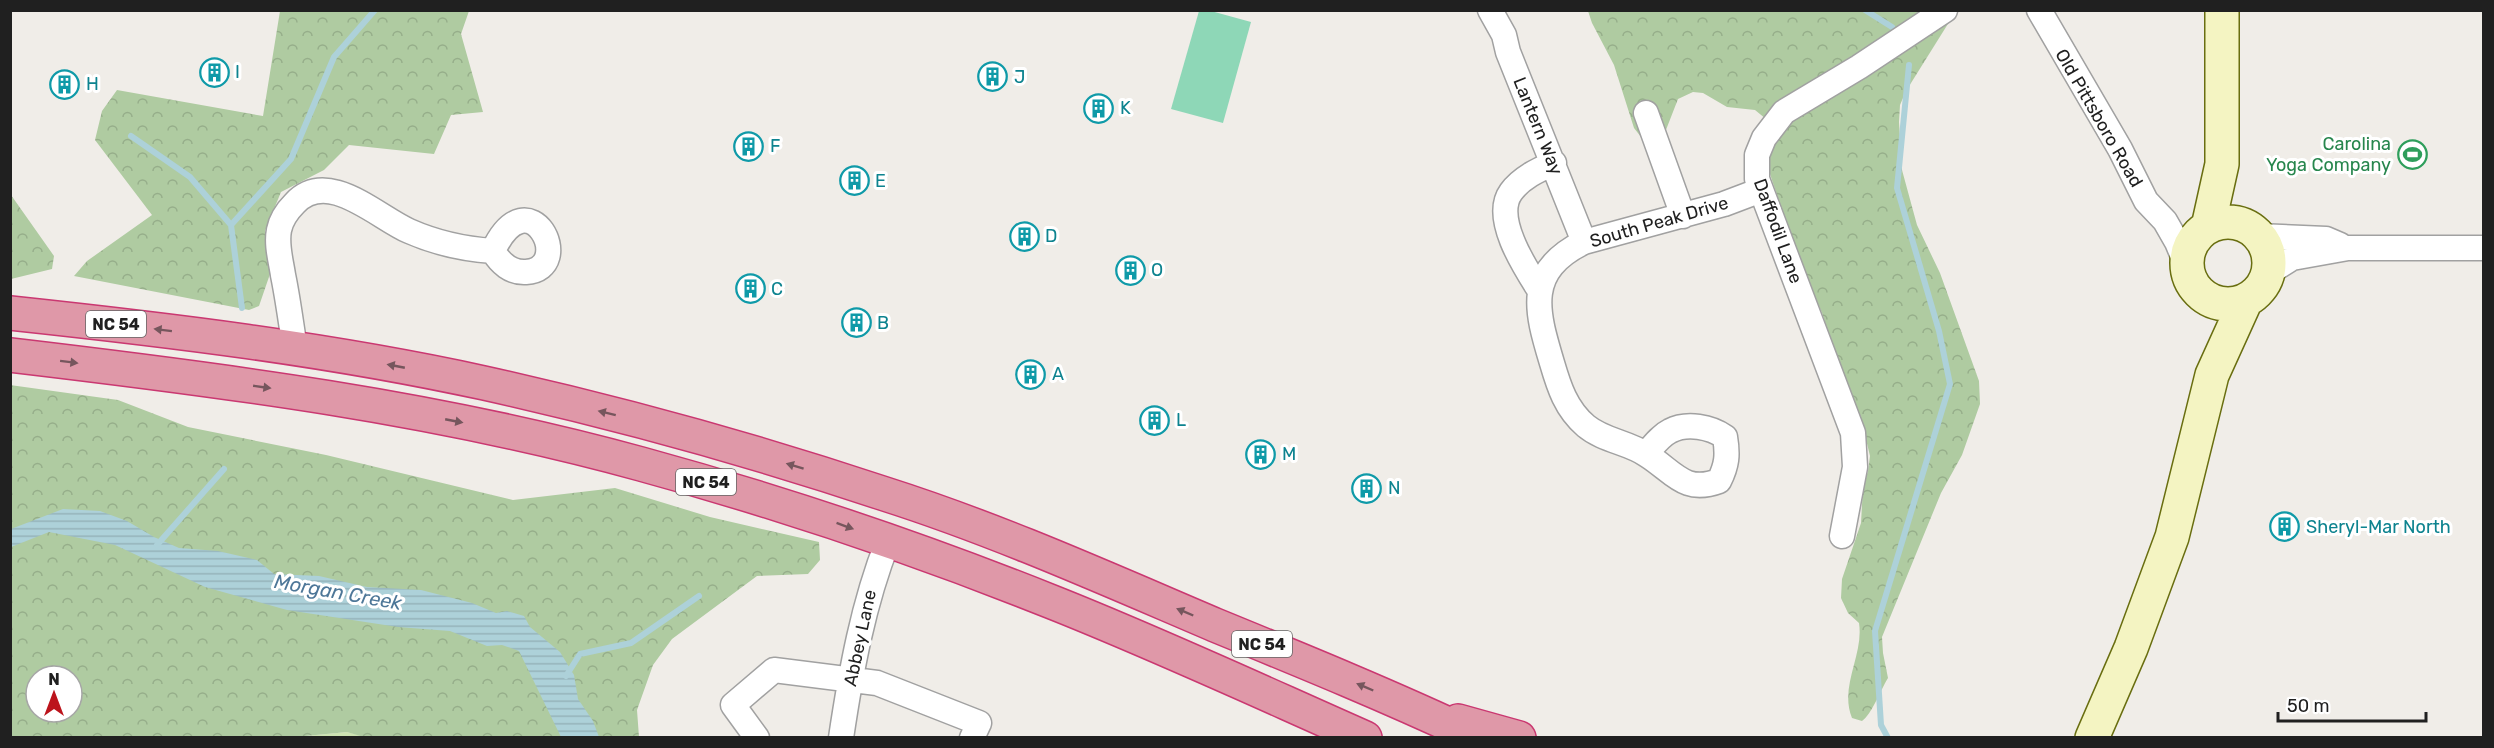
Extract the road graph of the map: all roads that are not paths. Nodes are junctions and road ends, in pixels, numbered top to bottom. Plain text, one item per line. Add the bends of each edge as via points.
1 (1490, 10) edge
2 (1945, 10) edge
3 (2039, 10) edge
4 (2222, 10) edge
5 (1646, 113) dead end
6 (1554, 164) junction
7 (2222, 164) junction
8 (1761, 190) junction
9 (1683, 216) junction
10 (2165, 221) junction
11 (2206, 229) junction
12 (2256, 233) junction
13 (1584, 242) junction
14 (2348, 248) junction
15 (2484, 248) edge
16 (493, 250) dead end
17 (2268, 273) junction
18 (2194, 280) junction
19 (1540, 291) junction
20 (2246, 300) junction
21 (10, 313) edge
22 (295, 348) junction
23 (10, 355) edge
24 (2212, 375) junction
25 (570, 447) junction
26 (1646, 454) dead end
27 (885, 494) junction
28 (1842, 536) dead end
29 (888, 541) junction
30 (1106, 579) junction
31 (849, 680) junction
32 (1419, 710) junction
33 (757, 738) edge
34 (841, 738) edge
35 (972, 738) edge
36 (1365, 738) edge
37 (1478, 738) edge
38 (1519, 738) edge
39 (2092, 738) edge

1 - 6 street, Lantern Way via 1504,35
2 - 8 street, Daffodil Lane via 1784,112 1764,138 1757,155
3 - 10 street, Old Pittsboro Road via 2146,201
4 - 7 main road
5 - 9 street
6 - 13 street, Lantern Way
6 - 19 street via 1532,173 1510,193 1504,215 1520,260
7 - 11 main road
7 - 12 main road via 2238,206
8 - 9 street, South Peak Drive
8 - 28 street, Daffodil Lane via 1853,433 1855,467
9 - 13 street, South Peak Drive
10 - 11 street
10 - 18 street, Old Pittsboro Road
11 - 12 main road via 2231,222
11 - 18 main road via 2189,251
12 - 14 street via 2326,239
12 - 17 main road via 2269,258
13 - 19 street, South Peak Drive via 1565,252 1554,264
14 - 15 street
14 - 17 street via 2292,258
16 - 22 street via 449,245 409,231 342,194 313,190 297,201 279,230 279,257
17 - 20 main road
18 - 20 main road via 2223,303
18 - 24 main road via 2208,326
19 - 26 street, South Peak Drive via 1541,324 1562,395 1572,412 1602,438
20 - 24 main road
22 -> 21 highway, NC 54
27 -> 22 highway, NC 54 via 620,416 482,383
23 -> 25 highway, NC 54 via 273,388 410,412
24 - 39 main road via 2172,537 2136,637
25 - 27 highway via 668,456 837,499 862,500
25 -> 29 highway, NC 54 via 704,482
27 - 30 highway, NC 54
29 - 30 highway via 910,530 927,531 1012,557
29 - 31 street, Abbey Lane via 873,578
29 - 36 highway, NC 54 via 1108,624
32 -> 30 highway, NC 54
31 - 33 street via 774,670 733,705
31 - 34 street, Abbey Lane
31 - 35 street via 877,683 979,723
32 - 37 highway, NC 54
32 - 38 highway

